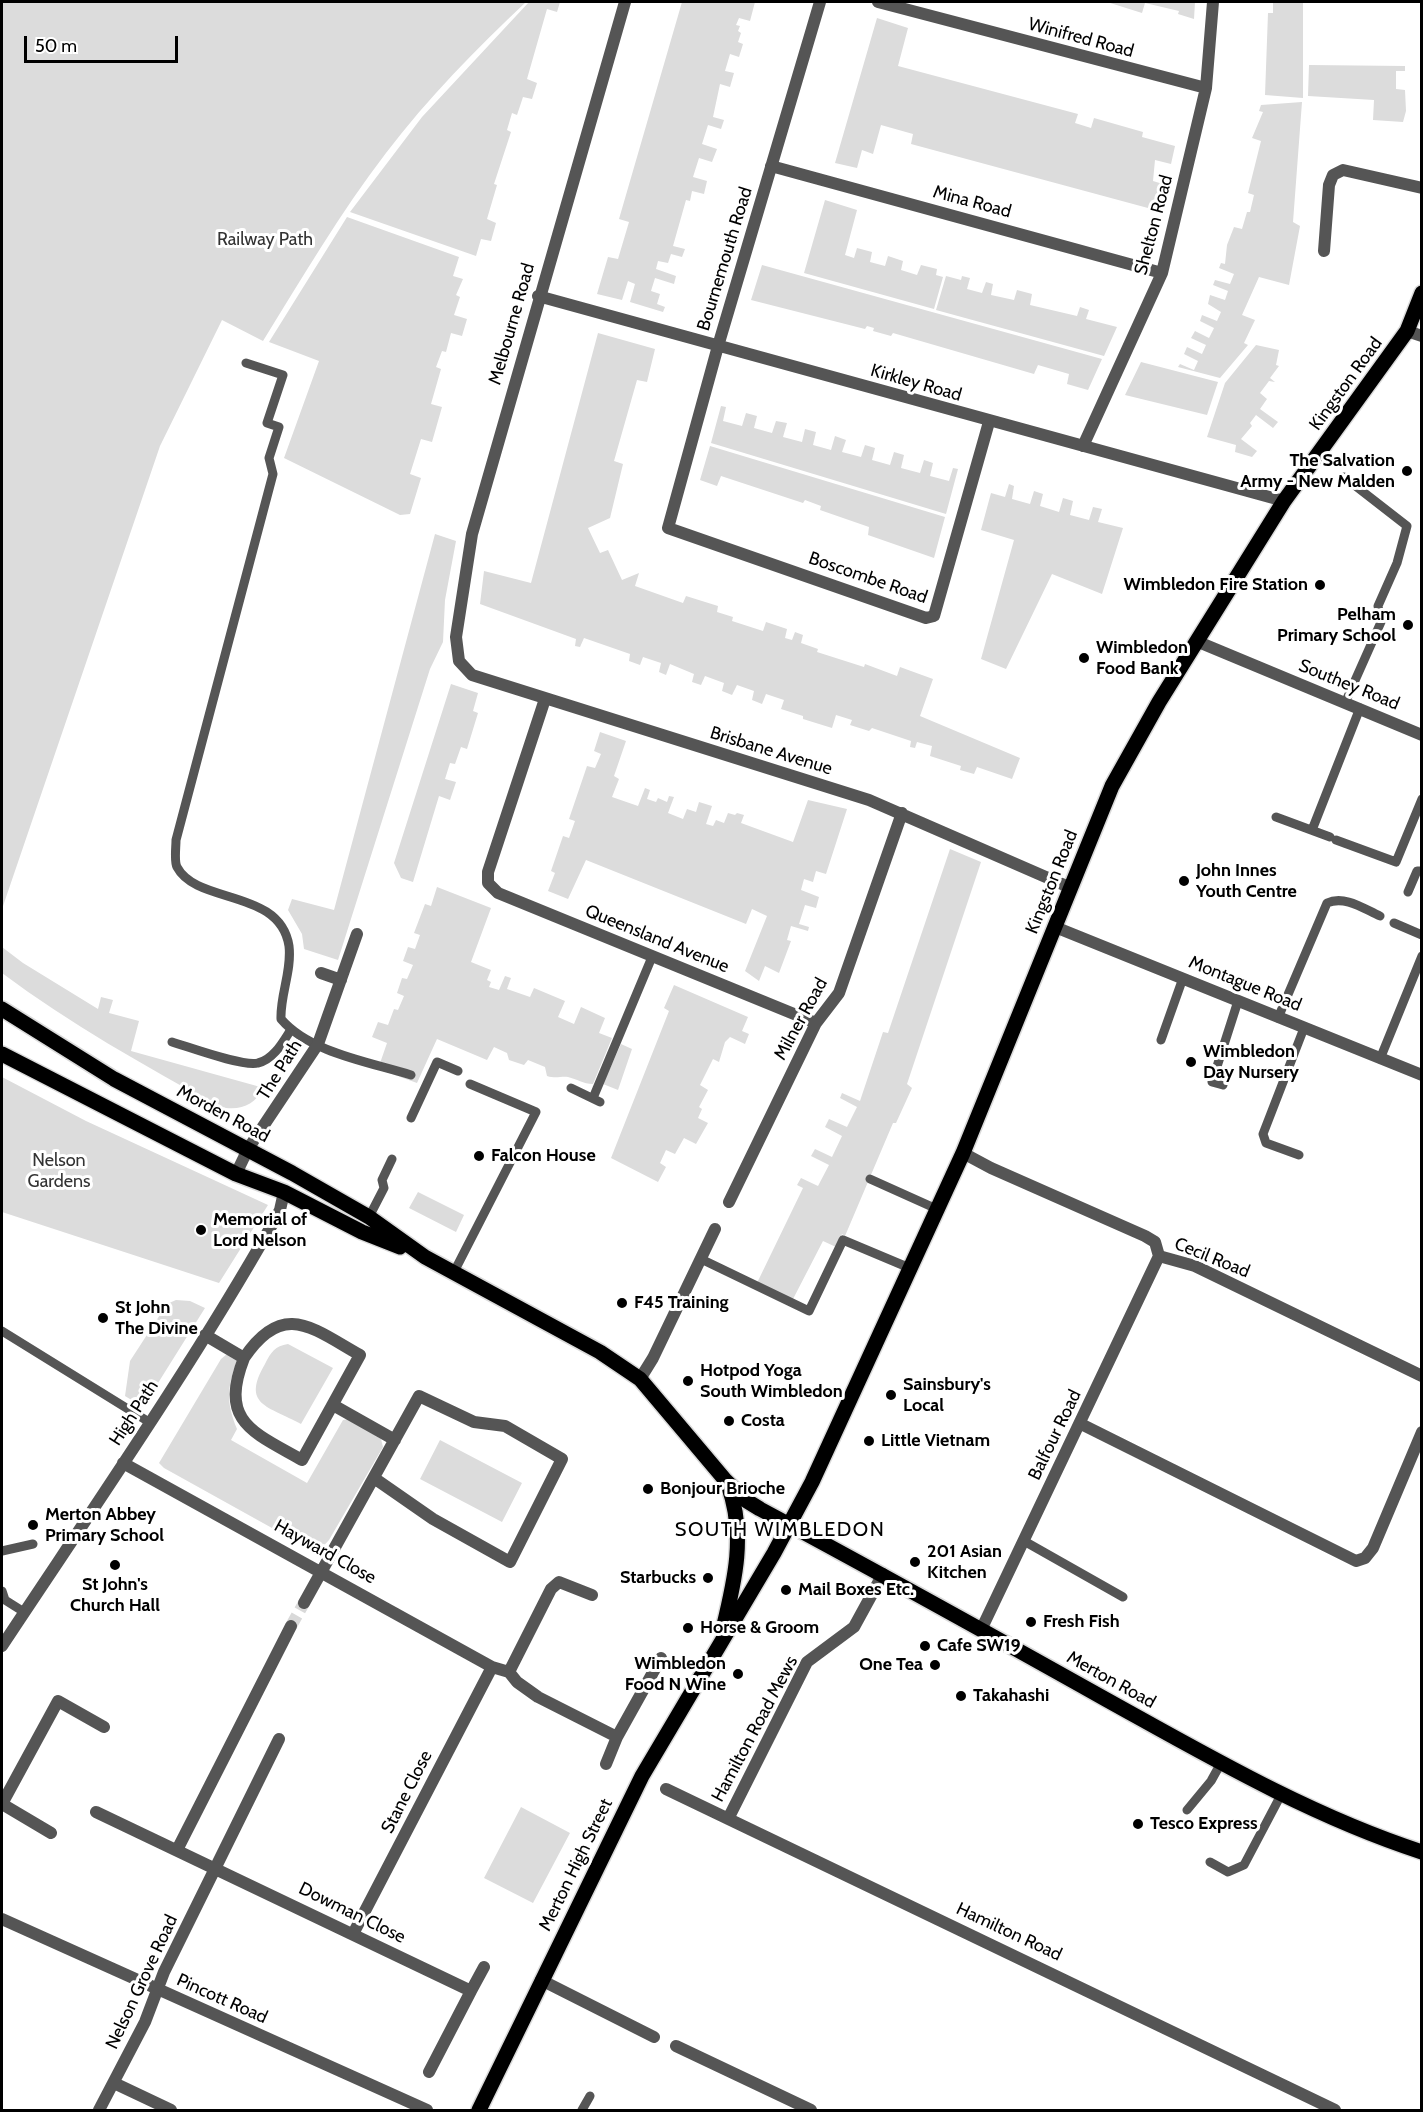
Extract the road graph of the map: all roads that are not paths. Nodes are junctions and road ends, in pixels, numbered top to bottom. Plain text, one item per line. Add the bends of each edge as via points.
1 (625, 2) edge
2 (820, 2) edge
3 (878, 2) edge
4 (1213, 2) edge
5 (1206, 88) junction
6 (771, 166) junction
7 (1422, 188) edge
8 (1324, 251) dead end
9 (1162, 273) junction
10 (1422, 293) edge
11 (538, 296) junction
12 (1414, 334) edge
13 (718, 346) junction
14 (246, 363) dead end
15 (989, 422) junction
16 (1083, 446) junction
17 (1344, 477) dead end
18 (1284, 501) junction
19 (668, 528) joint
20 (1196, 641) junction
21 (459, 661) joint
22 (545, 699) junction
23 (1345, 703) junction
24 (1360, 708) junction
25 (1422, 735) edge
26 (1422, 799) edge
27 (902, 813) junction
28 (1276, 817) dead end
29 (1312, 830) junction
30 (1422, 870) edge
31 (1071, 888) junction
32 (1408, 892) dead end
33 (1380, 916) dead end
34 (1394, 923) dead end
35 (1055, 927) junction
36 (357, 934) dead end
37 (1422, 935) edge
38 (1422, 956) edge
39 (652, 957) junction
40 (321, 973) dead end
41 (1183, 978) junction
42 (341, 980) junction
43 (1238, 1001) junction
44 (2, 1009) edge
45 (1278, 1018) junction
46 (816, 1023) junction
47 (1304, 1028) junction
48 (290, 1030) junction
49 (1161, 1040) dead end
50 (172, 1042) dead end
51 (318, 1044) junction
52 (2, 1054) edge
53 (1380, 1059) junction
54 (458, 1071) dead end
55 (411, 1075) dead end
56 (1422, 1075) edge
57 (470, 1084) dead end
58 (1222, 1085) dead end
59 (571, 1088) dead end
60 (411, 1118) dead end
61 (248, 1149) junction
62 (963, 1153) junction
63 (1299, 1155) dead end
64 (392, 1159) dead end
65 (236, 1174) junction
66 (870, 1179) dead end
67 (284, 1192) junction
68 (729, 1202) dead end
69 (939, 1210) junction
70 (369, 1217) junction
71 (715, 1229) dead end
72 (1159, 1256) junction
73 (425, 1257) junction
74 (701, 1259) junction
75 (912, 1269) junction
76 (454, 1272) junction
77 (2, 1331) edge
78 (206, 1335) junction
79 (244, 1358) junction
80 (1422, 1376) edge
81 (640, 1379) junction
82 (333, 1405) junction
83 (149, 1422) junction
84 (1081, 1424) junction
85 (1422, 1431) edge
86 (395, 1440) junction
87 (123, 1463) junction
88 (374, 1478) junction
89 (726, 1481) junction
90 (790, 1525) junction
91 (1024, 1541) junction
92 (33, 1544) dead end
93 (2, 1551) edge
94 (322, 1570) junction
95 (882, 1574) junction
96 (2, 1591) edge
97 (592, 1595) dead end
98 (1123, 1597) dead end
99 (304, 1603) tunnel mouth
100 (24, 1612) junction
101 (291, 1626) tunnel mouth
102 (981, 1630) junction
103 (719, 1643) junction
104 (2, 1646) edge
105 (661, 1658) dead end
106 (492, 1667) junction
107 (510, 1671) junction
108 (104, 1727) dead end
109 (617, 1737) junction
110 (279, 1738) dead end
111 (1221, 1763) junction
112 (606, 1764) dead end
113 (666, 1789) dead end
114 (1282, 1793) junction
115 (1187, 1810) dead end
116 (96, 1812) dead end
117 (728, 1819) junction
118 (51, 1833) dead end
119 (177, 1850) junction
120 (1422, 1852) edge
121 (1210, 1862) dead end
122 (218, 1868) junction
123 (2, 1920) edge
124 (354, 1934) junction
125 (484, 1967) dead end
126 (541, 1980) junction
127 (159, 1990) junction
128 (471, 1991) junction
129 (654, 2037) dead end
130 (676, 2046) dead end
131 (429, 2072) dead end
132 (114, 2083) junction
133 (590, 2096) dead end
134 (99, 2110) edge
135 (171, 2110) edge
136 (427, 2110) edge
137 (479, 2110) edge
138 (582, 2110) edge
139 (811, 2110) edge
140 (1335, 2110) edge

1 - 11 street, Melbourne Road
2 - 6 street, Bournemouth Road
3 - 5 street, Winifred Road
4 - 5 street, Shelton Road
5 - 9 street, Shelton Road
6 - 9 street, Mina Road
6 - 13 street, Bournemouth Road
7 - 8 street via 1343,170 1333,174
9 - 16 street, Shelton Road
10 - 12 main road, Kingston Road
11 - 13 street, Kirkley Road
11 - 21 street, Melbourne Road via 472,534 456,637
12 - 18 main road, Kingston Road
13 - 15 street, Kirkley Road
13 - 19 street, Bournemouth Road
14 - 48 lane via 283,375 267,423 279,427 269,458 273,474 176,840 176,866 190,884 257,905 283,930 289,946 281,1019
15 - 16 street, Kirkley Road
15 - 19 street, Boscombe Road via 934,616 926,618
16 - 18 street, Kirkley Road
17 - 23 lane via 1407,526 1397,563 1378,606 1381,622
18 - 20 main road, Kingston Road
20 - 23 street, Southey Road
20 - 31 main road, Kingston Road via 1112,786
21 - 22 street, Brisbane Avenue via 472,675
22 - 27 street, Brisbane Avenue
22 - 39 street, Queensland Avenue via 488,872 488,883 498,893
23 - 24 street, Southey Road
24 - 25 street, Southey Road
24 - 29 lane
26 - 29 lane via 1396,862
27 - 31 street, Brisbane Avenue
27 - 46 street, Milner Road via 839,993
28 - 29 lane
30 - 32 lane via 1417,871
31 - 35 main road, Kingston Road
33 - 45 lane via 1344,900 1327,903
34 - 37 lane
35 - 41 street, Montague Road
35 - 62 main road, Kingston Road
36 - 42 street, The Path
38 - 53 lane
39 - 46 street, Queensland Avenue
39 - 59 lane via 597,1100
40 - 42 street
41 - 43 street, Montague Road
41 - 49 lane
42 - 51 street, The Path
43 - 45 street, Montague Road
43 - 58 lane via 1212,1082
44 - 61 main road, Morden Road via 114,1079
45 - 47 street, Montague Road
46 - 68 street, Milner Road
47 - 53 street, Montague Road
47 - 63 lane via 1263,1134 1266,1143
48 - 50 lane via 270,1056 258,1063
48 - 51 lane
51 - 55 lane
51 - 61 street, The Path
52 - 65 main road, Morden Road
53 - 56 street, Montague Road
54 - 60 lane via 436,1062
57 - 76 lane via 536,1112
61 - 65 street, The Path
61 - 70 main road, Morden Road
62 - 69 main road, Kingston Road
62 - 72 street, Cecil Road via 1145,1236 1155,1242
64 - 70 lane via 382,1180 384,1188
65 - 67 main road, Morden Road
66 - 69 lane
67 - 73 main road, Morden Road via 362,1232
67 - 78 street, High Path via 280,1210
69 - 75 main road, Kingston Road
70 - 73 main road, Morden Road
71 - 74 street
72 - 80 street, Cecil Road via 1195,1266
72 - 84 street, Balfour Road
73 - 76 main road, Morden Road
74 - 75 lane via 809,1311 843,1240
74 - 81 street
75 - 90 main road, Kingston Road
76 - 81 main road, Morden Road via 600,1352
77 - 83 lane
78 - 79 street
78 - 83 street, High Path
79 - 82 street via 257,1339 272,1329 290,1323 308,1325 360,1355
79 - 82 street via 234,1396 239,1413 251,1431 302,1460
81 - 89 main road, Morden Road
82 - 86 street
83 - 87 street, High Path
84 - 85 street via 1356,1561 1365,1558 1373,1548
84 - 91 street, Balfour Road
86 - 88 street
86 - 88 street via 419,1396 474,1422 505,1426 562,1459 510,1562 427,1515
87 - 94 street, Hayward Close
87 - 100 street, High Path
88 - 94 street
89 - 90 main road, Morden Road via 747,1501
89 - 103 main road, Merton High Street via 736,1522 738,1559
90 - 95 main road, Merton Road
90 - 103 main road, Merton High Street
91 - 98 lane
91 - 102 street, Balfour Road
92 - 93 lane
94 - 99 street
94 - 106 street, Hayward Close
95 - 102 main road, Merton Road
95 - 117 street, Hamilton Road Mews via 854,1627 807,1662
96 - 100 lane via 5,1600
97 - 107 street via 559,1582 551,1589
100 - 104 street, High Path
101 - 119 street
102 - 111 main road, Merton Road
103 - 126 main road, Merton High Street via 642,1776
105 - 109 street
106 - 107 street, Hayward Close
106 - 124 street, Stane Close
107 - 109 street via 517,1682 538,1696
108 - 118 street via 58,1701 2,1804
109 - 112 street
110 - 122 street, Nelson Grove Road
111 - 114 main road, Merton Road
111 - 115 lane
113 - 117 street, Hamilton Road
114 - 120 main road, Merton Road via 1381,1839
114 - 121 lane via 1244,1865 1228,1872
116 - 119 street, Dowman Close
117 - 140 street, Hamilton Road
119 - 122 street, Dowman Close
122 - 124 street, Dowman Close
122 - 127 street, Nelson Grove Road via 164,1972
123 - 127 street, Pincott Road
124 - 128 street, Dowman Close
125 - 128 street
126 - 129 street
126 - 137 main road, Merton High Street
127 - 132 street, Nelson Grove Road
127 - 136 street, Pincott Road
128 - 131 street
130 - 139 street
132 - 134 street, Nelson Grove Road
132 - 135 street
133 - 138 lane

